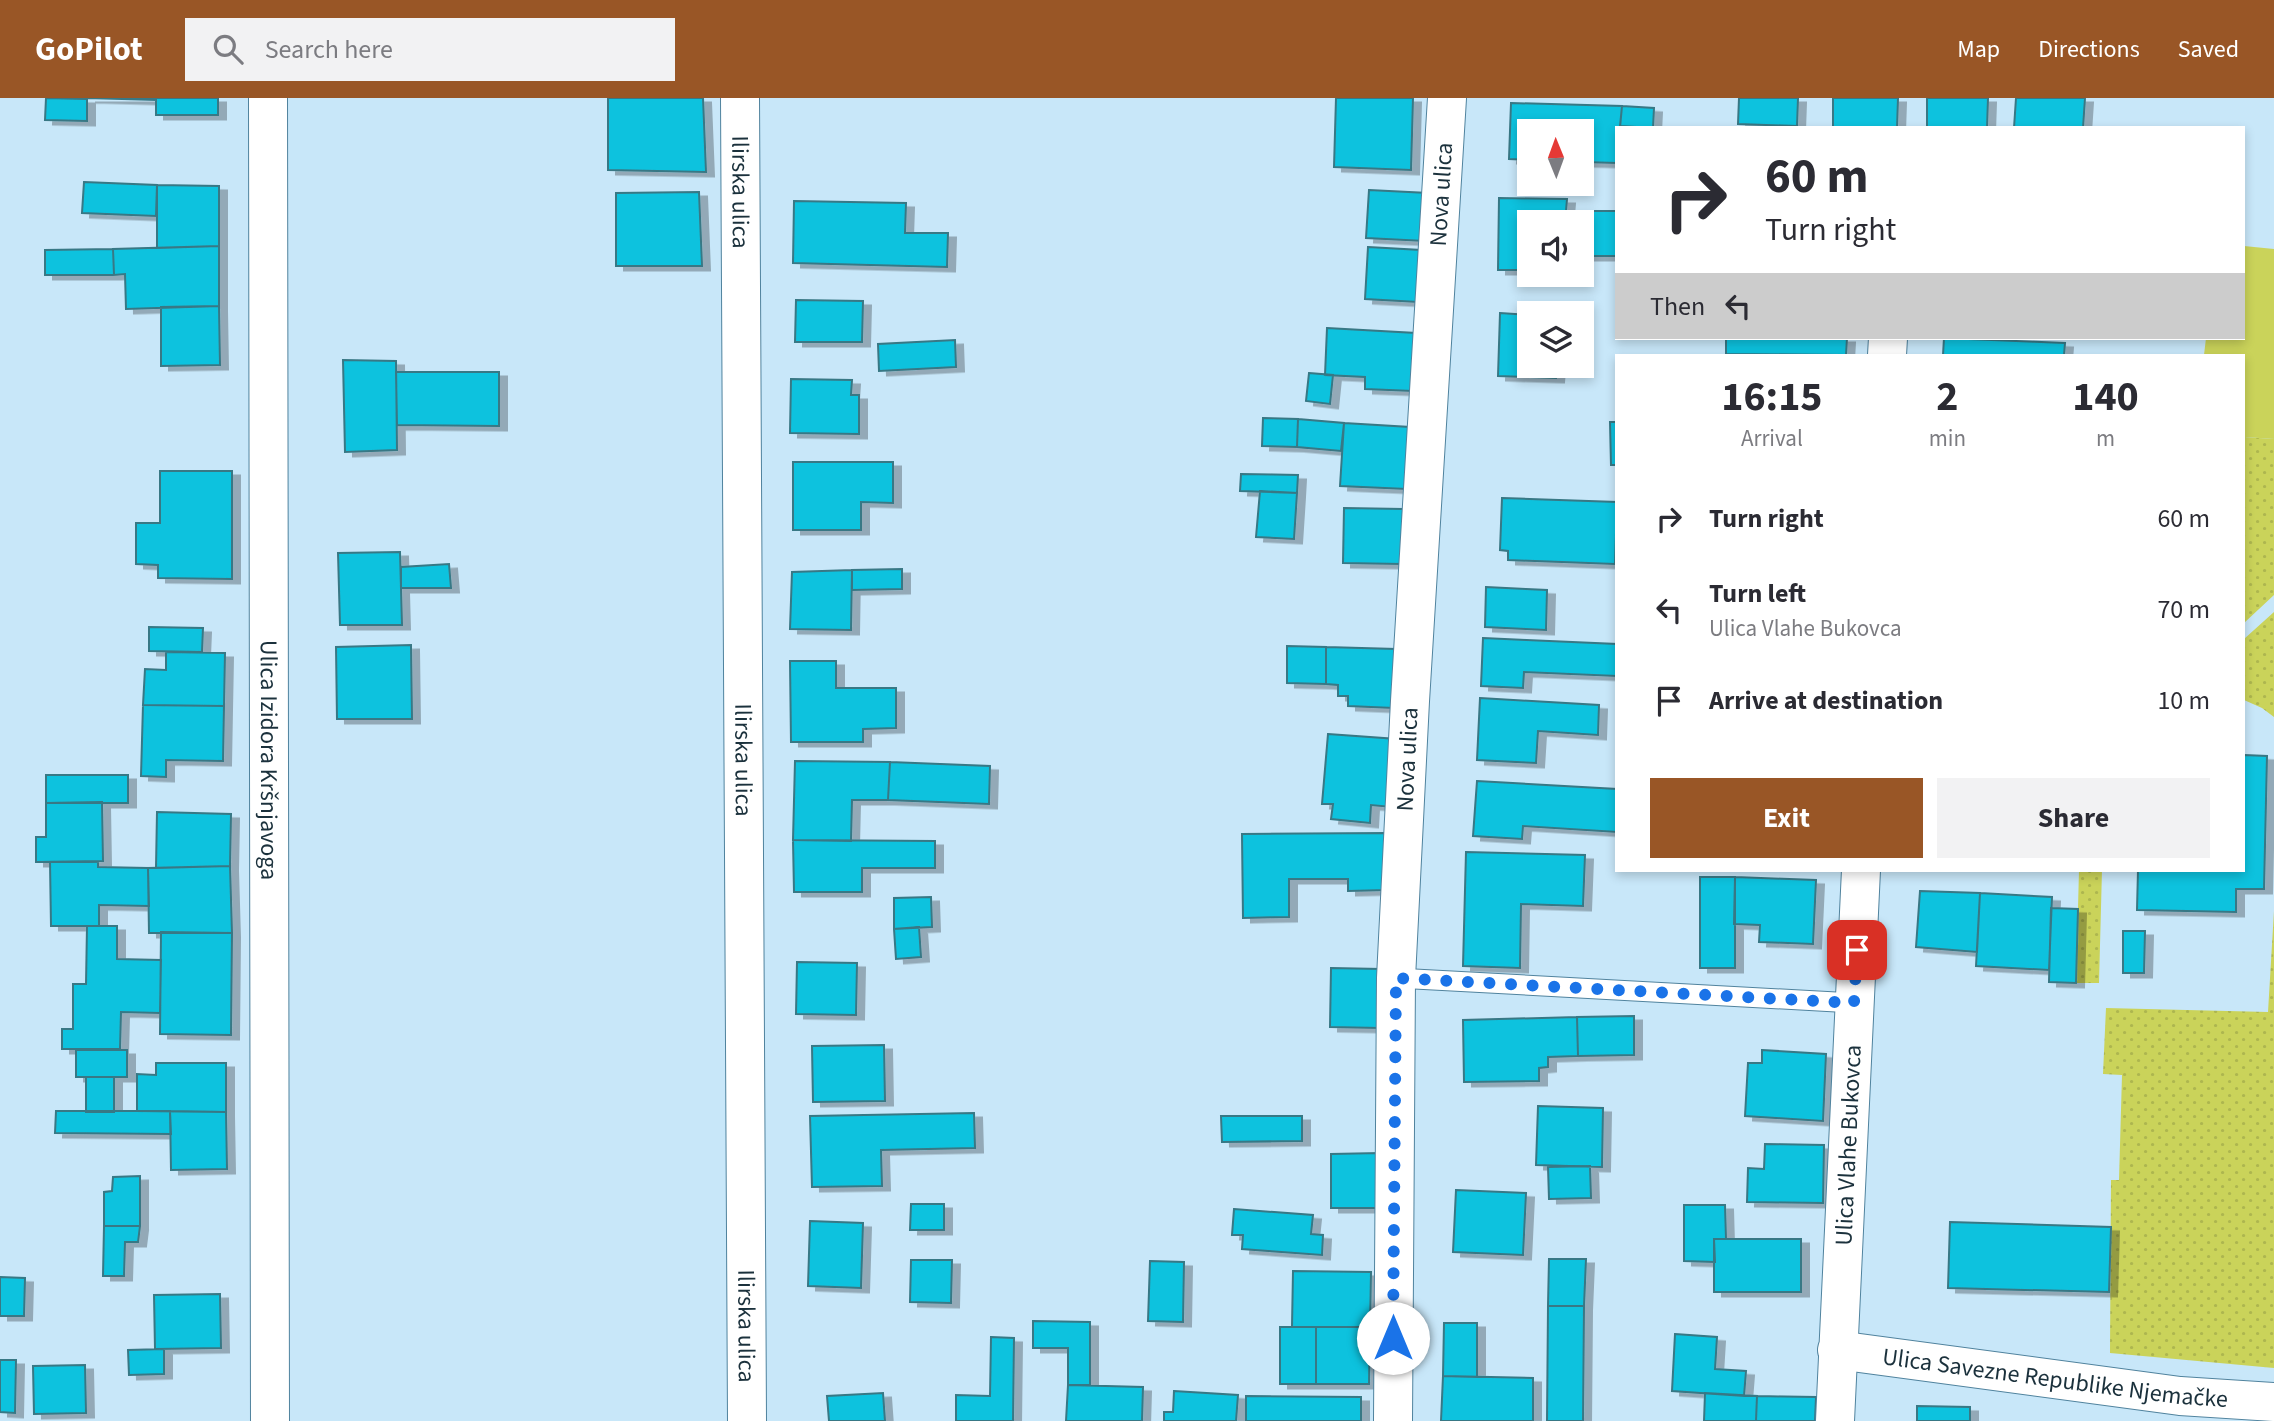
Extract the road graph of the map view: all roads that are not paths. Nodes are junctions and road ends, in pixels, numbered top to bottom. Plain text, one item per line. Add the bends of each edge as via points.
1 (268, 98) edge
2 (740, 98) edge
3 (1447, 98) edge
4 (1861, 872) edge
5 (1396, 978) junction
6 (1854, 1003) junction
7 (1837, 1350) junction
8 (2274, 1402) edge
9 (2179, 1409) edge
10 (270, 1421) edge
11 (747, 1421) edge
12 (1393, 1421) edge
13 (1835, 1421) edge

1 - 10 street, Ulica Izidora Kršnjavoga
2 - 11 street, Ilirska ulica
3 - 5 street, Nova ulica
4 - 6 street, Ulica Vlahe Bukovca
5 - 6 lane
5 - 12 street, Nova ulica
6 - 7 street, Ulica Vlahe Bukovca
7 - 9 street, Ulica Savezne Republike Njemačke
7 - 13 street, Ulica Vlahe Bukovca
8 - 9 street, Ulica Savezne Republike Njemačke

